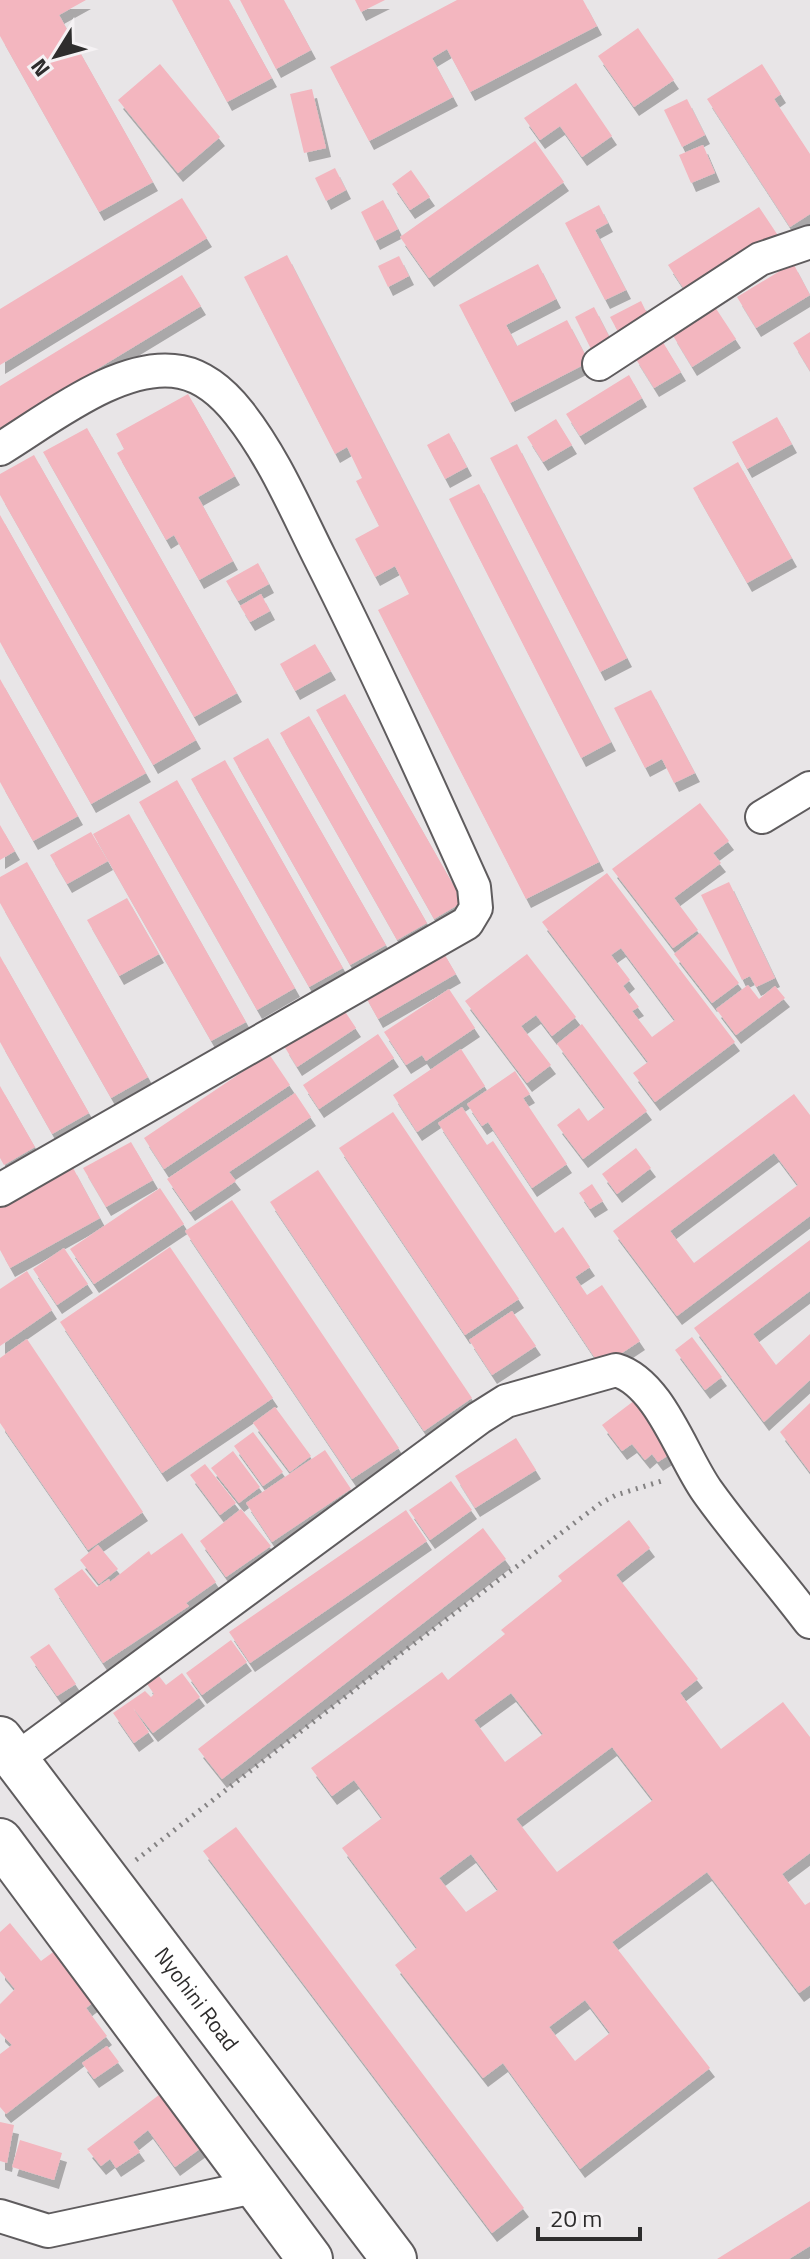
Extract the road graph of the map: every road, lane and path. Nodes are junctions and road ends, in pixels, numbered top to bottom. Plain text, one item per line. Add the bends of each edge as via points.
1 (810, 242) edge
2 (599, 364) dead end
3 (0, 449) edge
4 (810, 788) edge
5 (762, 817) dead end
6 (0, 1190) edge
7 (695, 1472) junction
8 (810, 1622) edge
9 (8, 1749) edge
10 (0, 1841) edge
11 (107, 1883) junction
12 (254, 2187) junction
13 (0, 2216) edge
14 (49, 2245) edge
15 (310, 2259) edge
16 (394, 2259) edge

1 - 2 street via 760,259
3 - 6 street via 109,384 142,373 180,372 211,384 238,412 274,465 373,663 474,887 476,908 467,923
4 - 5 street
7 - 8 street
7 - 9 street via 660,1408 624,1372 506,1401
7 - 11 path via 601,1503
9 - 11 main road, Nyohini Road
10 - 12 main road
11 - 16 main road, Nyohini Road
12 - 14 street
12 - 15 main road
13 - 14 street

